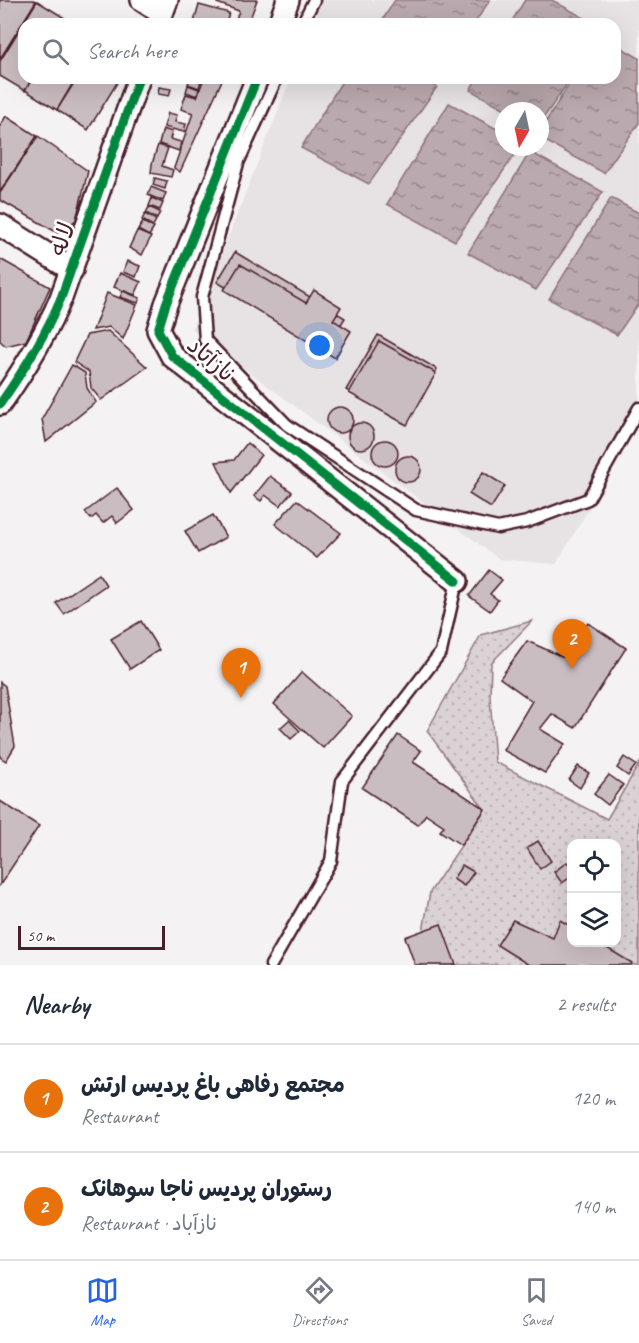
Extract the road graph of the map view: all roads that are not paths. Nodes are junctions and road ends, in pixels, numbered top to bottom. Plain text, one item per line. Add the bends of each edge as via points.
1 (142, 0) edge
2 (288, 0) edge
3 (314, 0) edge
4 (163, 12) edge
5 (281, 18) edge
6 (305, 18) edge
7 (138, 84) edge
8 (255, 84) edge
9 (274, 84) edge
10 (0, 225) edge
11 (72, 270) junction
12 (8, 378) edge
13 (0, 404) edge
14 (639, 408) edge
15 (457, 581) joint
16 (271, 965) edge

1 - 4 street
2 - 5 street
3 - 6 lane
7 - 11 street, لاله
8 - 15 street, نازآباد via 158,330 172,356
9 - 14 lane via 238,162 202,297 205,340 287,425 416,510 498,528 588,499
10 - 11 street
11 - 12 street, لاله via 28,364
12 - 13 street, لاله
15 - 16 lane via 441,652 342,781 331,861

